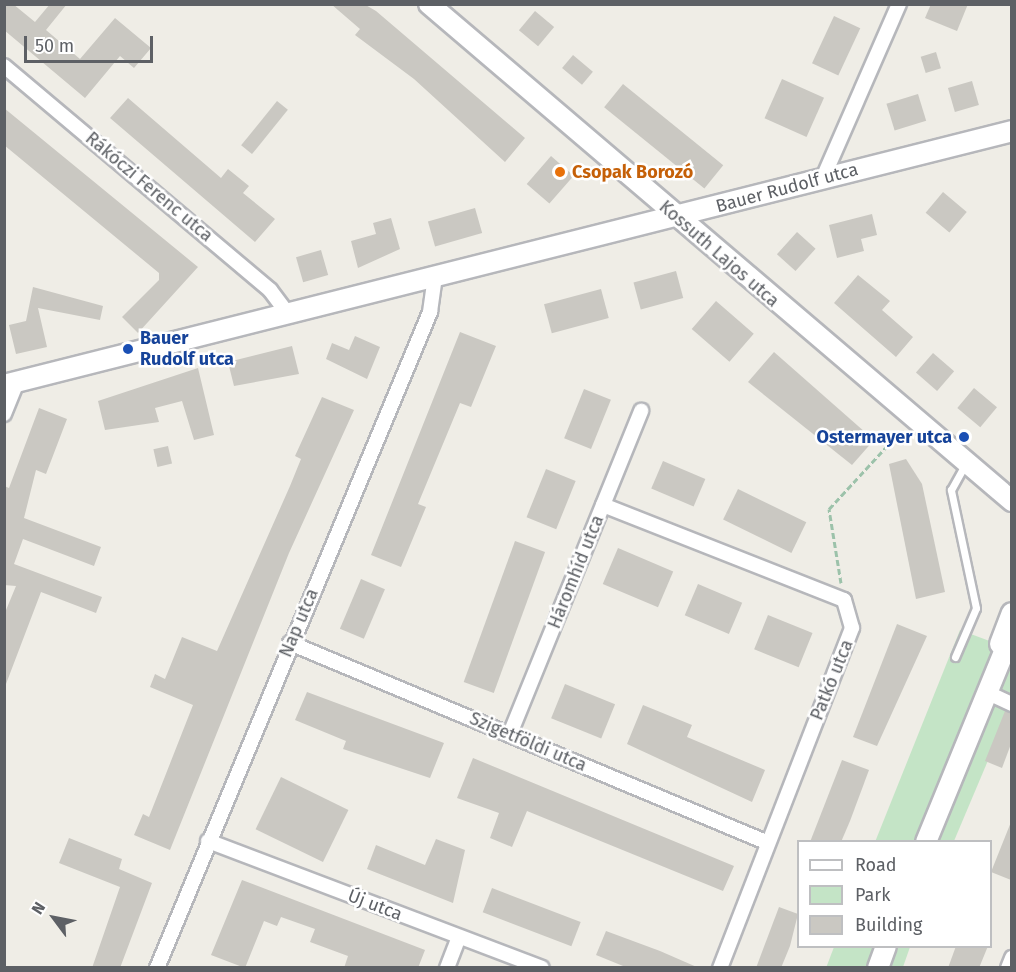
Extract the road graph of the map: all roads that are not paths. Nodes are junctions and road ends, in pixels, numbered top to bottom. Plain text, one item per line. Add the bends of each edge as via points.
1 (429, 4) edge
2 (899, 4) edge
3 (4, 66) edge
4 (1011, 131) edge
5 (823, 178) junction
6 (674, 215) junction
7 (435, 277) junction
8 (288, 314) junction
9 (11, 383) edge
10 (641, 411) dead end
11 (4, 414) edge
12 (966, 463) junction
13 (1004, 495) edge
14 (603, 505) junction
15 (1011, 517) edge
16 (1011, 613) edge
17 (1011, 632) edge
18 (290, 643) junction
19 (1011, 651) edge
20 (955, 657) dead end
21 (986, 692) junction
22 (1009, 703) edge
23 (510, 734) junction
24 (927, 840) edge
25 (208, 842) junction
26 (766, 842) junction
27 (459, 937) junction
28 (885, 948) edge
29 (1011, 958) edge
30 (157, 968) edge
31 (447, 968) edge
32 (542, 968) edge
33 (720, 968) edge
34 (878, 968) edge
35 (1008, 968) edge

1 - 6 main road, Kossuth Lajos utca
2 - 5 street
3 - 8 street, Rákóczi Ferenc utca via 270,290
4 - 5 main road, Bauer Rudolf utca
5 - 6 main road, Bauer Rudolf utca
6 - 7 main road, Bauer Rudolf utca
6 - 12 main road, Kossuth Lajos utca
7 - 8 main road, Bauer Rudolf utca
7 - 18 street, Nap utca via 430,312
8 - 9 main road, Bauer Rudolf utca
9 - 11 street
10 - 14 street, Háromhíd utca
12 - 13 main road, Kossuth Lajos utca
12 - 20 lane via 951,490 976,608
13 - 15 main road
14 - 23 street, Háromhíd utca
14 - 26 street, Patkó utca via 844,600 852,628
16 - 21 main road
17 - 21 main road
18 - 23 street, Szigetföldi utca
18 - 25 street, Nap utca
19 - 21 main road
21 - 22 street
21 - 24 main road
23 - 26 street, Szigetföldi utca
25 - 27 street, Új utca
25 - 30 street, Nap utca
26 - 33 street, Patkó utca
27 - 31 street
27 - 32 street, Új utca
28 - 34 main road
29 - 35 street

